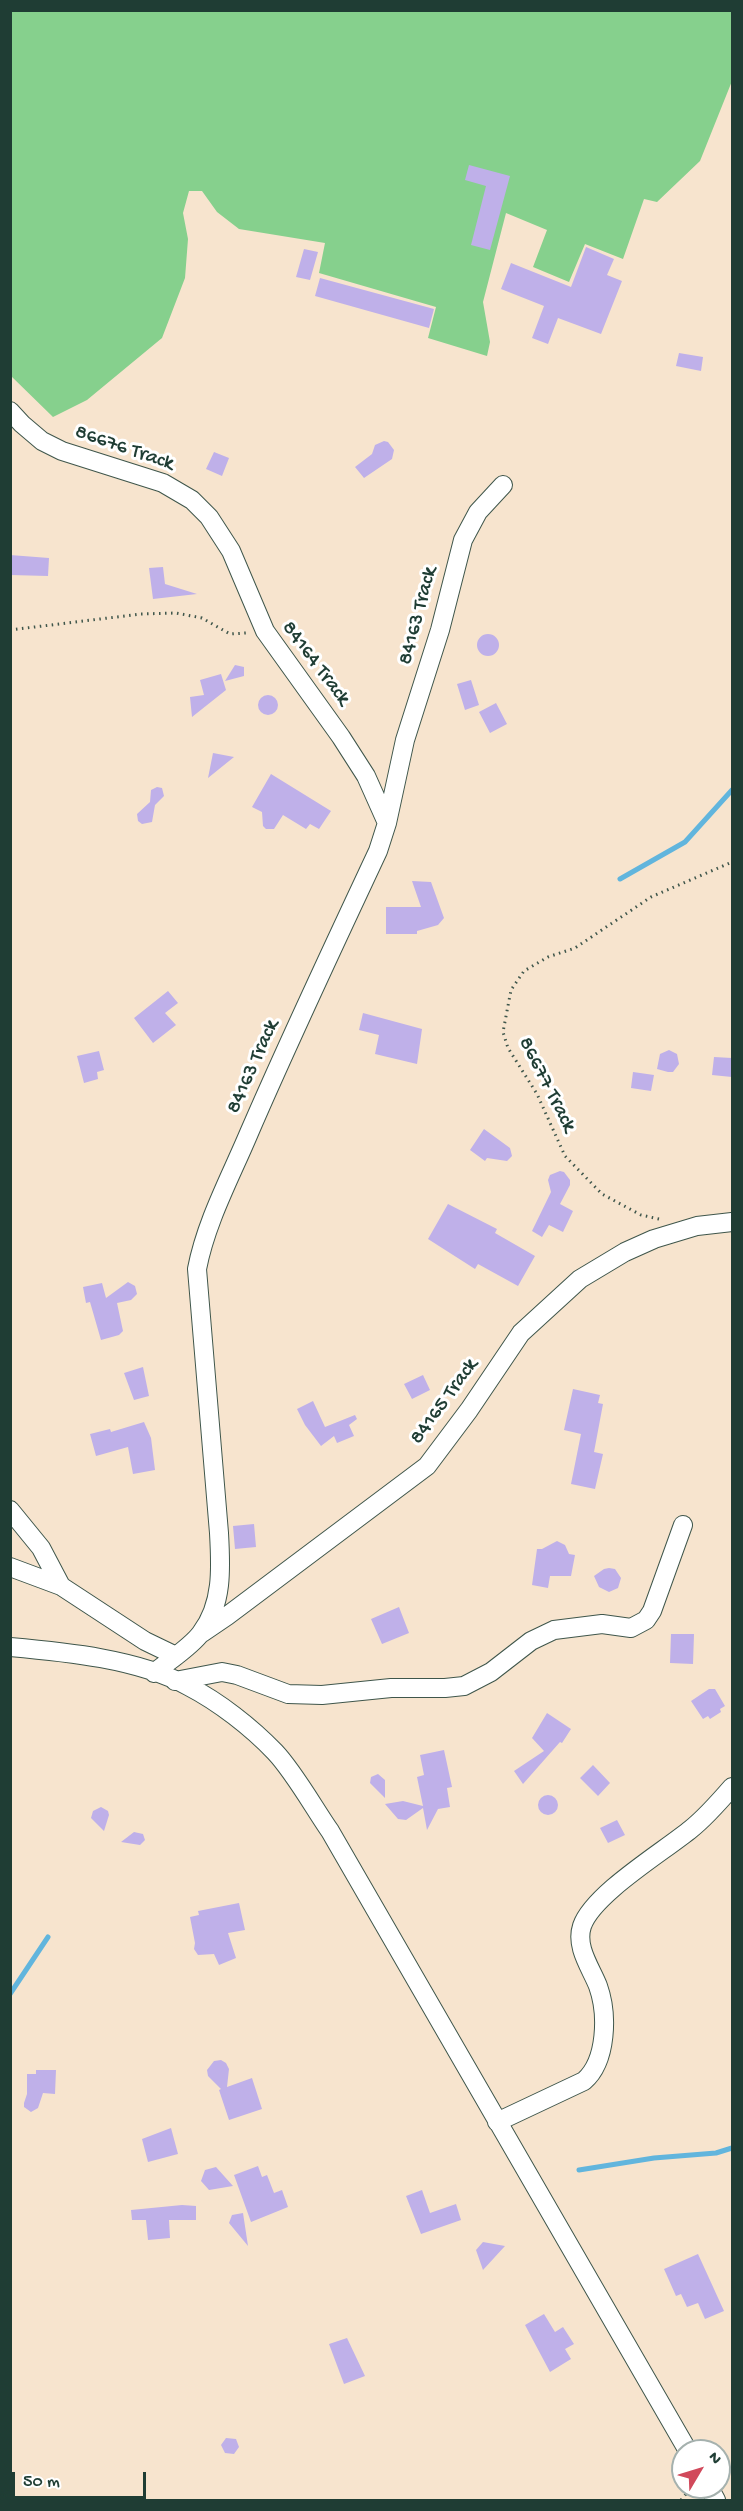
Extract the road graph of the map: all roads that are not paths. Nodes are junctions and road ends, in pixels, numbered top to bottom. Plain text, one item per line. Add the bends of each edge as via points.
1 (10, 411) edge
2 (502, 485) dead end
3 (265, 630) joint
4 (387, 823) junction
5 (732, 1222) edge
6 (10, 1510) edge
7 (683, 1524) dead end
8 (10, 1567) edge
9 (61, 1586) junction
10 (200, 1634) junction
11 (10, 1647) edge
12 (174, 1655) junction
13 (154, 1673) junction
14 (175, 1681) junction
15 (732, 1787) edge
16 (497, 2122) junction
17 (681, 2439) edge

1 - 3 street, 86676 Track via 42,441 62,451 163,483 192,500 209,517 231,551
2 - 4 street, 84163 Track via 478,512 463,540 405,740
3 - 4 street, 84164 Track via 366,776
4 - 10 street, 84163 Track via 378,851 207,1228 201,1250 197,1269 221,1570 219,1593
5 - 10 street, 84165 Track via 696,1226 654,1239 580,1279 521,1333 427,1466
6 - 9 street via 41,1548
7 - 14 street via 646,1620 631,1628 602,1624 554,1630 464,1686 322,1695 288,1694 222,1672
8 - 9 street
9 - 12 street via 145,1641
10 - 12 street, 84163 Track
11 - 13 street via 54,1651
12 - 13 street, 84163 Track
13 - 14 street
14 - 16 street via 226,1710 276,1753 330,1831
15 - 16 street via 690,1830 605,1896 585,1920 580,1937 602,2001 602,2053 598,2065 584,2081
16 - 17 street

